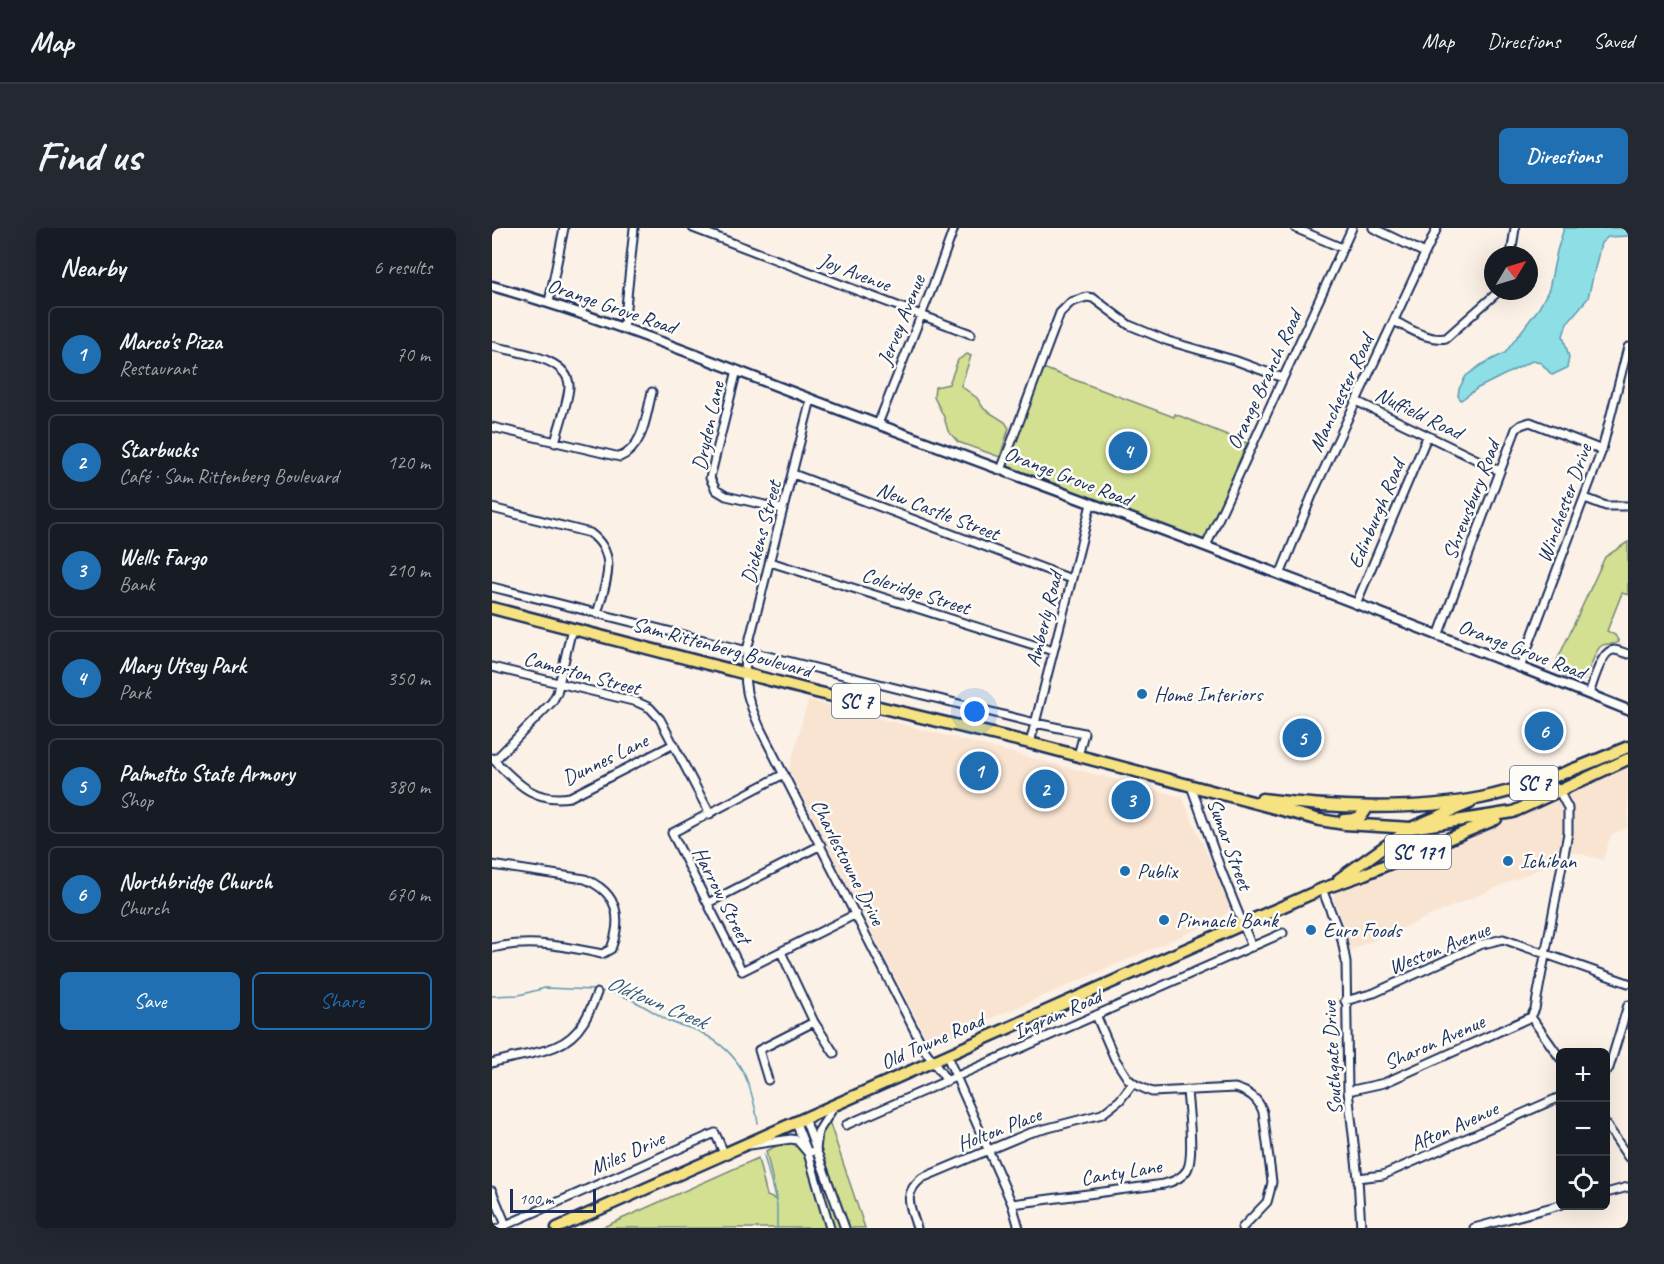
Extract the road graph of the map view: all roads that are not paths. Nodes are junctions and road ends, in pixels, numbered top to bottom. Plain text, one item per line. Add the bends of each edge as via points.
1 (564, 228) edge
2 (634, 228) edge
3 (693, 228) edge
4 (954, 228) edge
5 (1295, 228) edge
6 (1352, 228) edge
7 (1373, 228) edge
8 (1437, 228) edge
9 (1515, 228) edge
10 (1512, 246) edge
11 (1342, 248) junction
12 (1425, 253) junction
13 (492, 286) edge
14 (1489, 300) edge
15 (549, 302) junction
16 (920, 314) junction
17 (1394, 321) junction
18 (624, 327) junction
19 (971, 334) dead end
20 (492, 346) edge
21 (1628, 346) edge
22 (737, 370) junction
23 (1283, 378) junction
24 (652, 392) dead end
25 (811, 399) junction
26 (1356, 401) junction
27 (878, 424) junction
28 (492, 427) edge
29 (1427, 437) junction
30 (555, 443) junction
31 (1602, 450) junction
32 (1001, 470) junction
33 (1500, 471) junction
34 (793, 474) junction
35 (1585, 498) junction
36 (1091, 504) junction
37 (1628, 506) edge
38 (492, 508) edge
39 (782, 509) junction
40 (1206, 546) junction
41 (770, 562) junction
42 (1280, 575) junction
43 (1071, 579) junction
44 (492, 587) edge
45 (1356, 604) junction
46 (492, 608) edge
47 (597, 614) junction
48 (572, 628) junction
49 (1438, 636) junction
50 (747, 650) junction
51 (1053, 651) junction
52 (1628, 654) edge
53 (492, 667) edge
54 (1520, 668) junction
55 (744, 674) junction
56 (559, 683) junction
57 (1589, 694) junction
58 (1628, 710) edge
59 (1035, 723) junction
60 (1030, 743) junction
61 (674, 744) junction
62 (1628, 747) edge
63 (1078, 756) junction
64 (493, 759) edge
65 (1628, 759) edge
66 (1587, 765) junction
67 (784, 774) junction
68 (1540, 781) junction
69 (1191, 786) junction
70 (1559, 791) junction
71 (1220, 794) junction
72 (1481, 798) junction
73 (1367, 807) junction
74 (1513, 812) junction
75 (710, 814) junction
76 (1320, 820) junction
77 (1411, 828) junction
78 (821, 845) junction
79 (492, 865) edge
80 (1322, 890) junction
81 (708, 903) junction
82 (856, 914) junction
83 (1242, 925) junction
84 (1283, 933) dead end
85 (1252, 947) junction
86 (492, 948) edge
87 (781, 952) junction
88 (1546, 954) junction
89 (1628, 983) edge
90 (597, 993) dead end
91 (1345, 1001) junction
92 (1628, 1005) edge
93 (1096, 1015) junction
94 (1531, 1017) junction
95 (814, 1022) junction
96 (1556, 1052) edge
97 (834, 1053) dead end
98 (947, 1056) junction
99 (1610, 1062) edge
100 (492, 1063) edge
101 (932, 1063) junction
102 (956, 1077) junction
103 (768, 1080) dead end
104 (947, 1081) junction
105 (1133, 1083) junction
106 (1187, 1090) junction
107 (1348, 1091) junction
108 (1556, 1099) edge
109 (835, 1106) junction
110 (801, 1121) junction
111 (846, 1125) dead end
112 (1610, 1131) edge
113 (741, 1146) junction
114 (816, 1150) junction
115 (987, 1150) junction
116 (724, 1153) junction
117 (808, 1154) junction
118 (1628, 1157) edge
119 (1358, 1178) junction
120 (1628, 1187) edge
121 (492, 1191) edge
122 (1610, 1192) edge
123 (1012, 1204) junction
124 (1556, 1206) edge
125 (503, 1226) edge
126 (557, 1228) edge
127 (830, 1228) edge
128 (845, 1228) edge
129 (917, 1228) edge
130 (1019, 1228) edge
131 (1242, 1228) edge
132 (1361, 1228) edge
133 (1474, 1228) edge

1 - 15 street
2 - 18 street
3 - 16 street, Joy Avenue
4 - 16 street, Jervey Avenue
5 - 11 street
6 - 11 street, Orange Branch Road
7 - 12 street
8 - 12 street, Manchester Road
9 - 10 street
11 - 23 street, Orange Branch Road
12 - 17 street, Manchester Road
13 - 15 street, Orange Grove Road
14 - 17 street via 1446,338 1436,340
15 - 18 street, Orange Grove Road
16 - 19 street, Joy Avenue
16 - 27 street, Jervey Avenue
17 - 26 street, Manchester Road
18 - 22 street, Orange Grove Road
20 - 30 street via 552,362 568,375 569,387
21 - 31 street, Winchester Drive
22 - 25 street, Orange Grove Road
22 - 39 street, Dryden Lane via 710,478 716,490 726,496
23 - 32 street via 1168,341 1129,325 1093,298 1078,298 1060,313
23 - 40 street, Orange Branch Road
24 - 30 street via 638,444 620,458
25 - 27 street, Orange Grove Road
25 - 34 street, Dickens Street
26 - 29 street, Nuffield Road
26 - 42 street, Manchester Road
27 - 32 street, Orange Grove Road
28 - 30 street
29 - 33 street, Nuffield Road
29 - 45 street, Edinburgh Road
31 - 33 street, Shrewsbury Road via 1530,422 1515,429
31 - 35 street, Winchester Drive
32 - 36 street, Orange Grove Road
33 - 49 street, Shrewsbury Road
34 - 39 street, Dickens Street
34 - 43 street, New Castle Street
35 - 37 street via 1606,506
35 - 54 street, Winchester Drive
36 - 40 street, Orange Grove Road
36 - 43 street, Amberly Road
38 - 47 street via 590,533 599,540 606,551 608,573
39 - 41 street, Dickens Street
40 - 42 street, Orange Grove Road
41 - 50 street, Dickens Street
41 - 51 street, Coleridge Street
42 - 45 street, Orange Grove Road
43 - 51 street, Amberly Road
44 - 47 street
45 - 49 street, Orange Grove Road
46 - 48 main road, Sam Rittenberg Boulevard / SC 7
47 - 50 street
48 - 55 main road, Sam Rittenberg Boulevard / SC 7
48 - 56 street
49 - 54 street, Orange Grove Road
50 - 55 street, Dickens Street
50 - 59 street
51 - 59 street, Amberly Road
52 - 57 street via 1607,652
53 - 56 street, Camerton Street
54 - 57 street, Orange Grove Road
55 - 60 main road, Sam Rittenberg Boulevard / SC 7
55 - 67 street, Charlestowne Drive via 754,713
56 - 61 street, Camerton Street via 650,708
56 - 64 street via 552,702
57 - 58 street, Orange Grove Road
59 - 60 street, Amberly Road
59 - 63 street via 1084,733
60 - 63 main road, Sam Rittenberg Boulevard / SC 7
61 - 64 street, Dunnes Lane via 570,797 553,800 514,781
61 - 75 street, Camerton Street
62 - 66 main road, Sam Rittenberg Boulevard / SC 7
63 - 69 main road, Sam Rittenberg Boulevard / SC 7
65 - 70 main road, Sam Rittenberg Boulevard / SC 7
66 - 68 main road, Sam Rittenberg Boulevard / SC 7
66 - 70 main road
67 - 75 street
67 - 78 street, Charlestowne Drive
68 - 70 main road
68 - 72 main road, Sam Rittenberg Boulevard / SC 7
68 - 74 main road via 1540,791
69 - 71 main road, Sam Rittenberg Boulevard / SC 7
69 - 83 street, Sumar Street
70 - 74 main road, Sam Rittenberg Boulevard / SC 7
70 - 88 street via 1568,808 1568,833
71 - 73 main road, Sam Rittenberg Boulevard / SC 7
71 - 76 main road, Sam Rittenberg Boulevard / SC 7
72 - 73 main road, Sam Rittenberg Boulevard / SC 7
72 - 77 main road, Old Towne Road / SC 171
73 - 76 main road via 1363,815 1353,820
74 - 77 main road, Sam Rittenberg Boulevard / SC 7
74 - 80 main road, Old Towne Road / SC 171
75 - 81 street, Harrow Street via 672,833
76 - 77 main road, Sam Rittenberg Boulevard / SC 7
77 - 80 main road, Old Towne Road / SC 171
78 - 81 street
78 - 82 street, Charlestowne Drive
79 - 86 street via 585,879 613,901 618,924 611,949 602,954 549,944
80 - 83 main road, Old Towne Road / SC 171
80 - 91 street, Southgate Drive via 1342,940
81 - 87 street, Harrow Street via 742,971
82 - 87 street
82 - 101 street, Charlestowne Drive
83 - 85 street, Sumar Street
83 - 98 main road, Old Towne Road / SC 171
84 - 85 street, Ingram Road
85 - 93 street, Ingram Road
87 - 95 street
88 - 89 street, Weston Avenue
88 - 91 street, Weston Avenue via 1503,939 1489,942 1374,993
88 - 94 street
90 - 100 street via 579,1030 567,1042
91 - 107 street, Southgate Drive
92 - 99 street
93 - 102 street, Ingram Road
93 - 105 street via 1122,1072
94 - 96 street
94 - 107 street, Sharon Avenue via 1384,1083
95 - 97 street
95 - 103 street via 759,1050
98 - 101 main road, Old Towne Road / SC 171
98 - 102 street
101 - 104 street, Charlestowne Drive
101 - 109 main road, Old Towne Road / SC 171
102 - 104 street, Ingram Road
102 - 115 street
104 - 111 street, Ingram Road
105 - 106 street via 1152,1092
105 - 115 street, Holton Place via 1102,1114 1037,1130
106 - 123 street, Canty Lane via 1191,1155 1189,1168 1180,1177 1164,1184
106 - 131 street via 1246,1091 1263,1112 1272,1182 1267,1202
107 - 119 street, Southgate Drive
108 - 119 street, Afton Avenue via 1383,1175
109 - 110 main road, Old Towne Road / SC 171
109 - 114 street via 818,1132
110 - 113 main road, Old Towne Road / SC 171
110 - 114 street
110 - 117 street
112 - 118 street
113 - 116 main road, Old Towne Road / SC 171
113 - 117 street via 791,1139 797,1140
114 - 117 street
114 - 128 street
115 - 123 street
115 - 129 street, Holton Place via 912,1186 909,1195
116 - 125 street, Miles Drive via 715,1133
116 - 126 main road, Old Towne Road / SC 171
117 - 127 street
119 - 132 street, Southgate Drive
120 - 122 street
121 - 125 street
123 - 130 street
124 - 133 street

